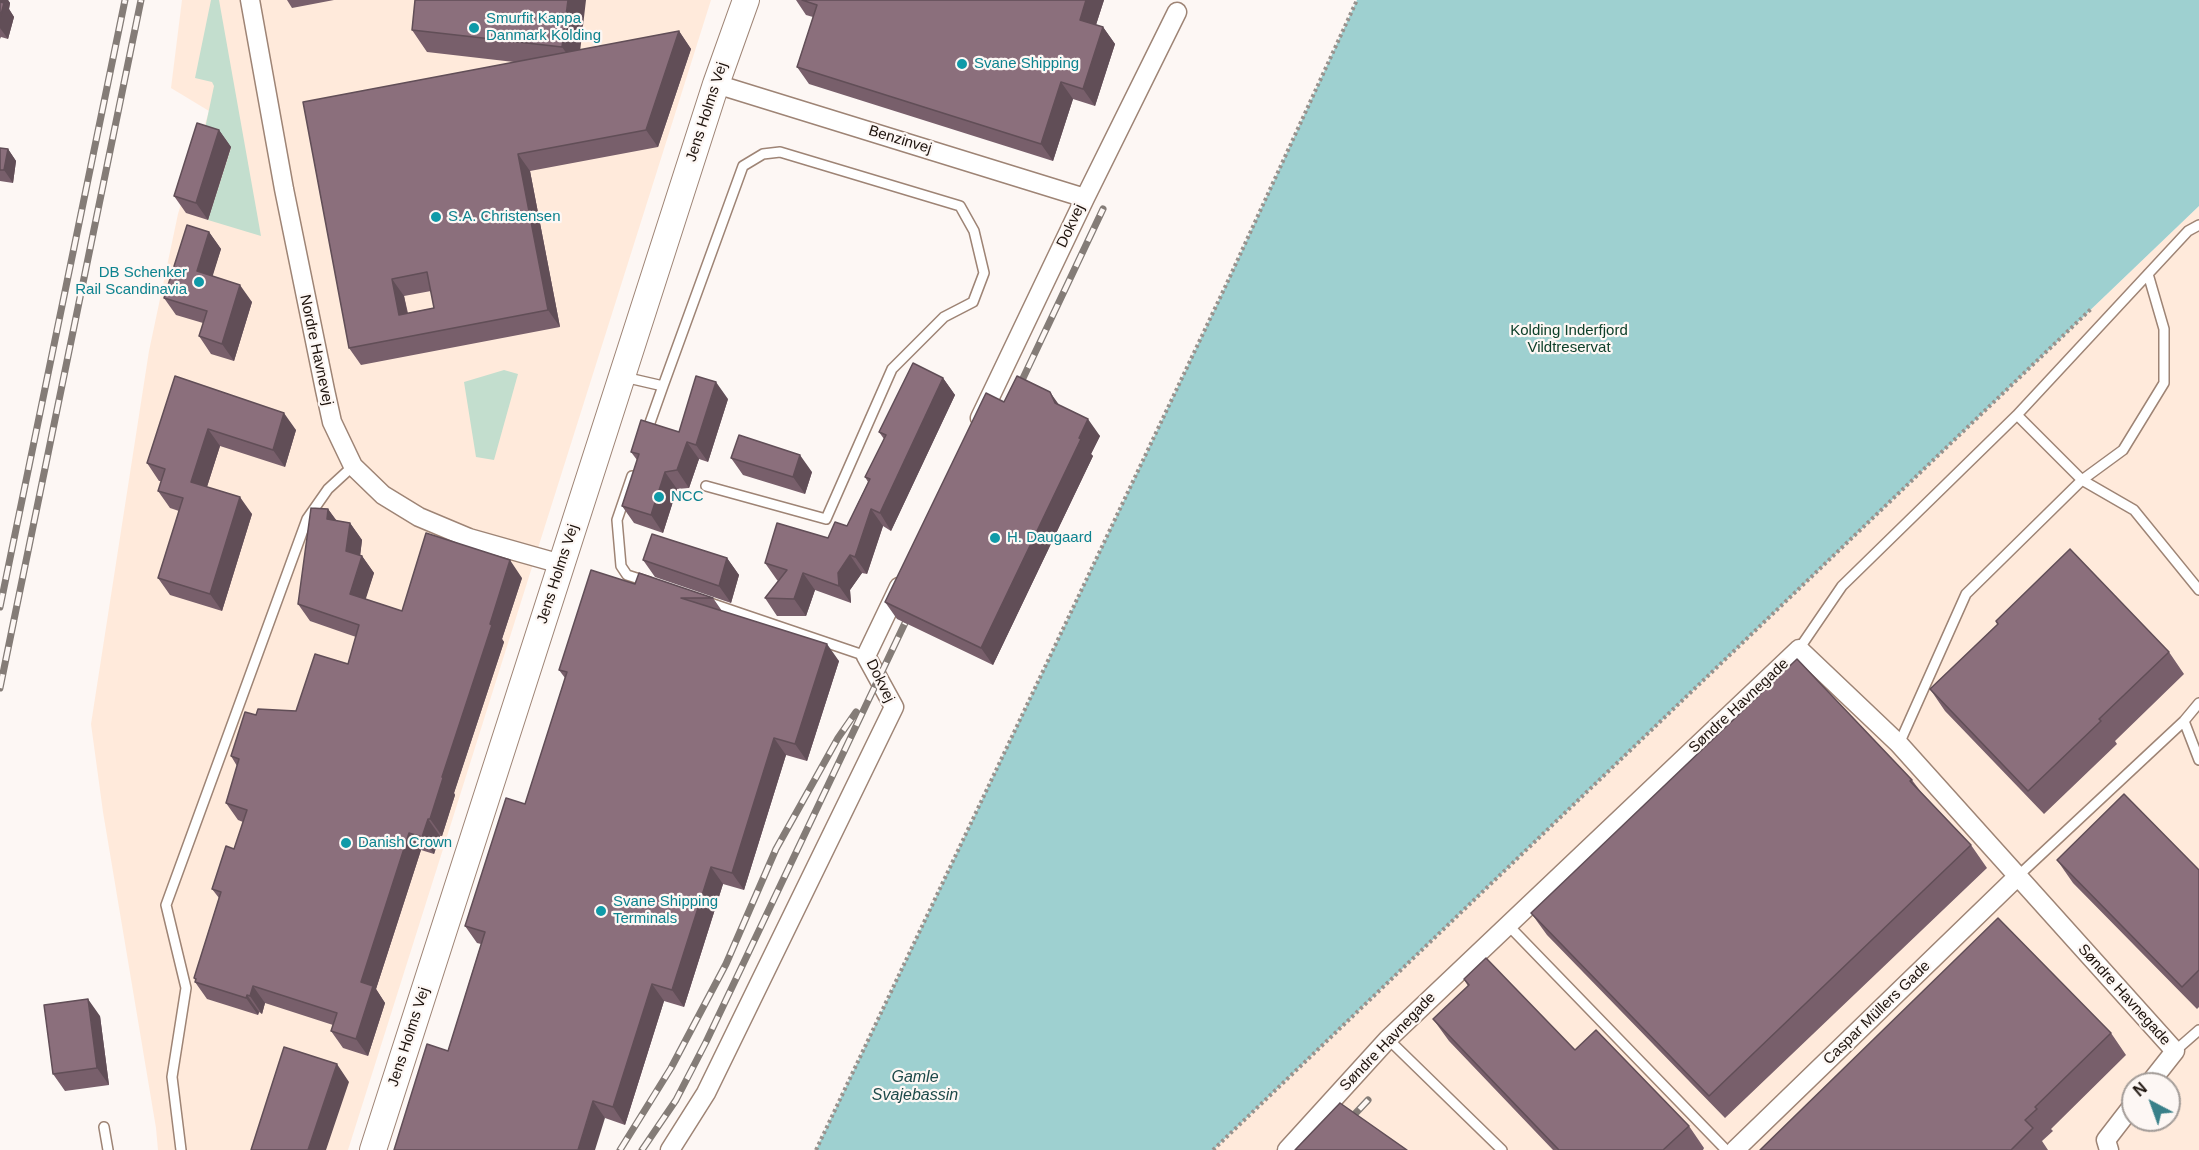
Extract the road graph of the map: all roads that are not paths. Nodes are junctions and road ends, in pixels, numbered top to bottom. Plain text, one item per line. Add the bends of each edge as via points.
1 (250, 0) edge
2 (746, 0) edge
3 (1177, 12) dead end
4 (716, 84) junction
5 (1084, 198) junction
6 (2199, 225) edge
7 (2148, 274) junction
8 (622, 376) junction
9 (663, 386) junction
10 (2017, 415) junction
11 (973, 432) edge
12 (644, 442) edge
13 (636, 464) edge
14 (354, 466) junction
15 (2082, 480) junction
16 (706, 486) dead end
17 (561, 564) junction
18 (907, 571) edge
19 (660, 586) edge
20 (2199, 590) edge
21 (692, 597) edge
22 (1799, 649) junction
23 (866, 656) junction
24 (2199, 703) edge
25 (2184, 721) junction
26 (1899, 744) junction
27 (2199, 759) edge
28 (2018, 876) junction
29 (1507, 924) junction
30 (2199, 1030) edge
31 (1388, 1039) junction
32 (2175, 1051) junction
33 (2159, 1072) edge
34 (2121, 1122) edge
35 (104, 1127) dead end
36 (2105, 1145) edge
37 (108, 1150) edge
38 (181, 1150) edge
39 (373, 1150) edge
40 (670, 1150) edge
41 (1287, 1150) edge
42 (1502, 1150) edge
43 (1726, 1150) edge
44 (1736, 1150) edge

1 - 14 street, Nordre Havnevej via 324,390 332,422
2 - 4 main road, Jens Holms Vej
3 - 5 street, Dokvej
4 - 5 street, Benzinvej
4 - 8 main road, Jens Holms Vej
5 - 11 street, Dokvej
6 - 7 lane via 2188,231
7 - 10 lane
7 - 15 lane via 2164,328 2164,383 2123,450
8 - 9 lane
8 - 17 main road, Jens Holms Vej
9 - 12 lane
9 - 16 lane via 743,166 763,154 780,152 960,206 974,231 984,273 973,302 944,317 892,369 826,519
10 - 15 lane
10 - 22 lane via 1842,585
13 - 19 lane via 617,520 621,566 627,575
14 - 17 street, Nordre Havnevej via 383,495 419,517 469,538
14 - 38 lane via 328,489 307,519 166,905 186,988 172,1077
15 - 20 lane via 2134,510
15 - 26 lane via 1966,594
17 - 39 main road, Jens Holms Vej
18 - 23 street, Dokvej
21 - 23 lane
22 - 26 street, Søndre Havnegade
22 - 29 street, Søndre Havnegade
23 - 40 street, Dokvej via 894,707 706,1093
24 - 25 lane
25 - 27 lane
25 - 28 lane
26 - 28 street, Søndre Havnegade
28 - 32 street, Søndre Havnegade
28 - 44 street, Caspar Müllers Gade
29 - 31 street, Søndre Havnegade
29 - 43 lane
30 - 32 lane
31 - 41 street, Søndre Havnegade
31 - 42 lane
32 - 33 street
34 - 36 street
35 - 37 lane

